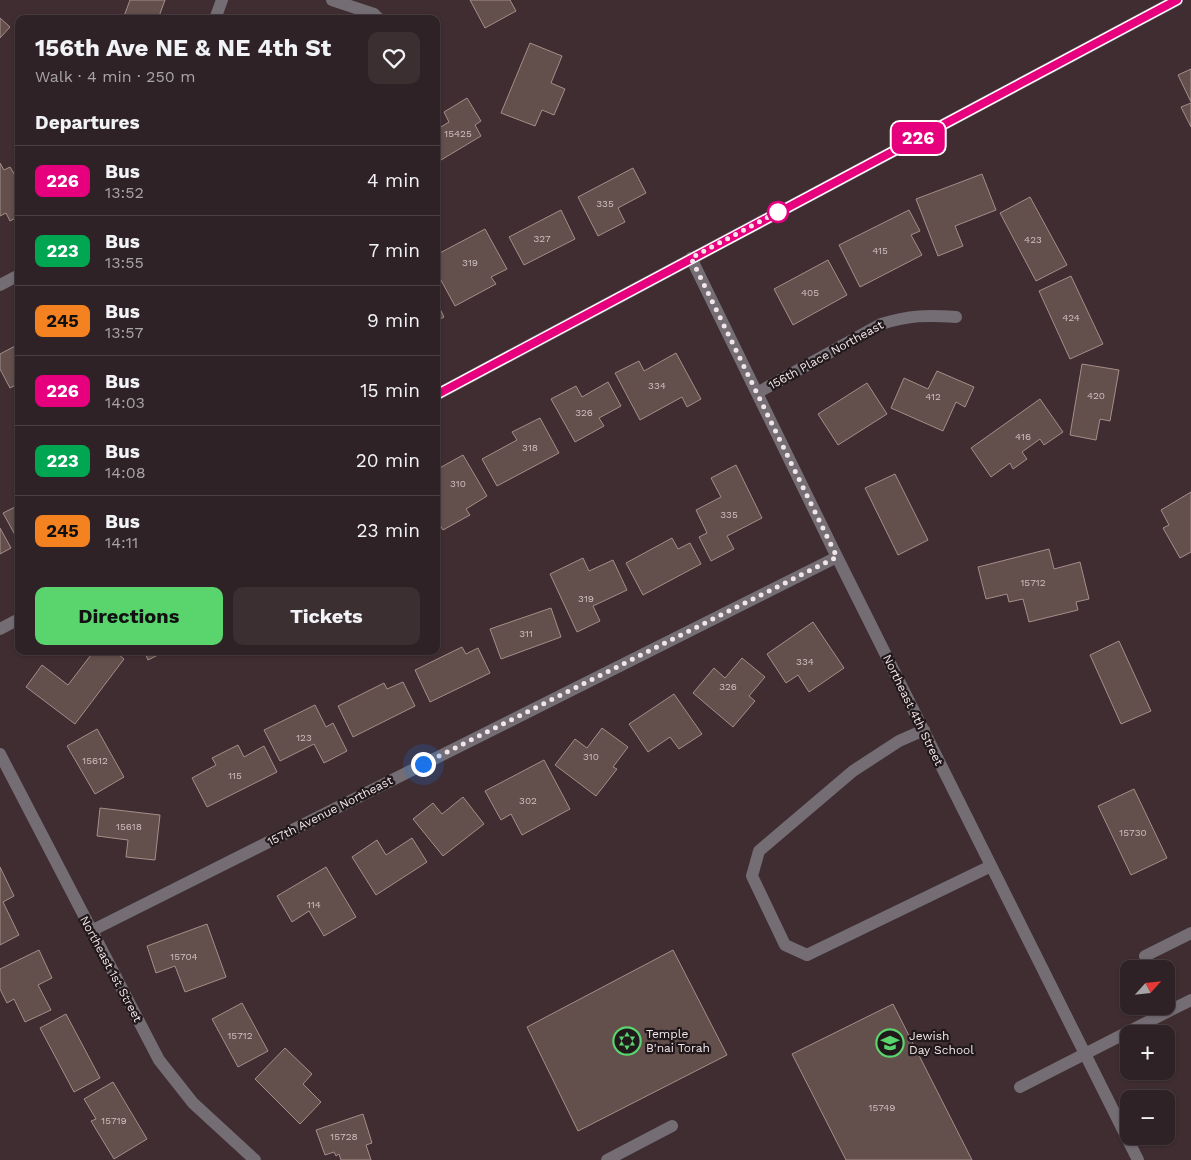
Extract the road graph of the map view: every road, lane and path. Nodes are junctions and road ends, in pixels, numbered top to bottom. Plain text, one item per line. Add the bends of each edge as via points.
1 (222, 0) edge
2 (332, 0) edge
3 (1177, 0) edge
4 (216, 15) edge
5 (375, 15) edge
6 (691, 258) junction
7 (15, 277) edge
8 (0, 285) edge
9 (956, 317) dead end
10 (440, 393) edge
11 (757, 394) junction
12 (837, 557) junction
13 (15, 621) edge
14 (0, 629) edge
15 (924, 730) junction
16 (0, 754) edge
17 (991, 866) junction
18 (91, 931) junction
19 (1191, 933) edge
20 (1147, 960) edge
21 (1191, 1000) edge
22 (1175, 1004) edge
23 (1152, 1015) edge
24 (1085, 1053) junction
25 (1020, 1087) dead end
26 (672, 1126) dead end
27 (254, 1160) edge
28 (607, 1160) edge
29 (1138, 1160) edge

1 - 4 street
2 - 5 street
3 - 6 street
6 - 10 street
6 - 11 street, Northeast 4th Street
7 - 8 street
9 - 11 street, 156th Place Northeast via 928,315 881,324
11 - 12 street, Northeast 4th Street
12 - 15 street, Northeast 4th Street
12 - 18 street, 157th Avenue Northeast
13 - 14 street
15 - 17 street, Northeast 4th Street
15 - 17 street via 898,741 854,771 759,851 752,876 785,945 807,955
16 - 18 street, Northeast 1st Street
17 - 24 street, Northeast 4th Street
18 - 27 street, Northeast 1st Street via 159,1060 193,1103
19 - 20 street via 1145,956
21 - 22 street
23 - 24 street
24 - 25 street
24 - 29 street, Northeast 4th Street
26 - 28 street

